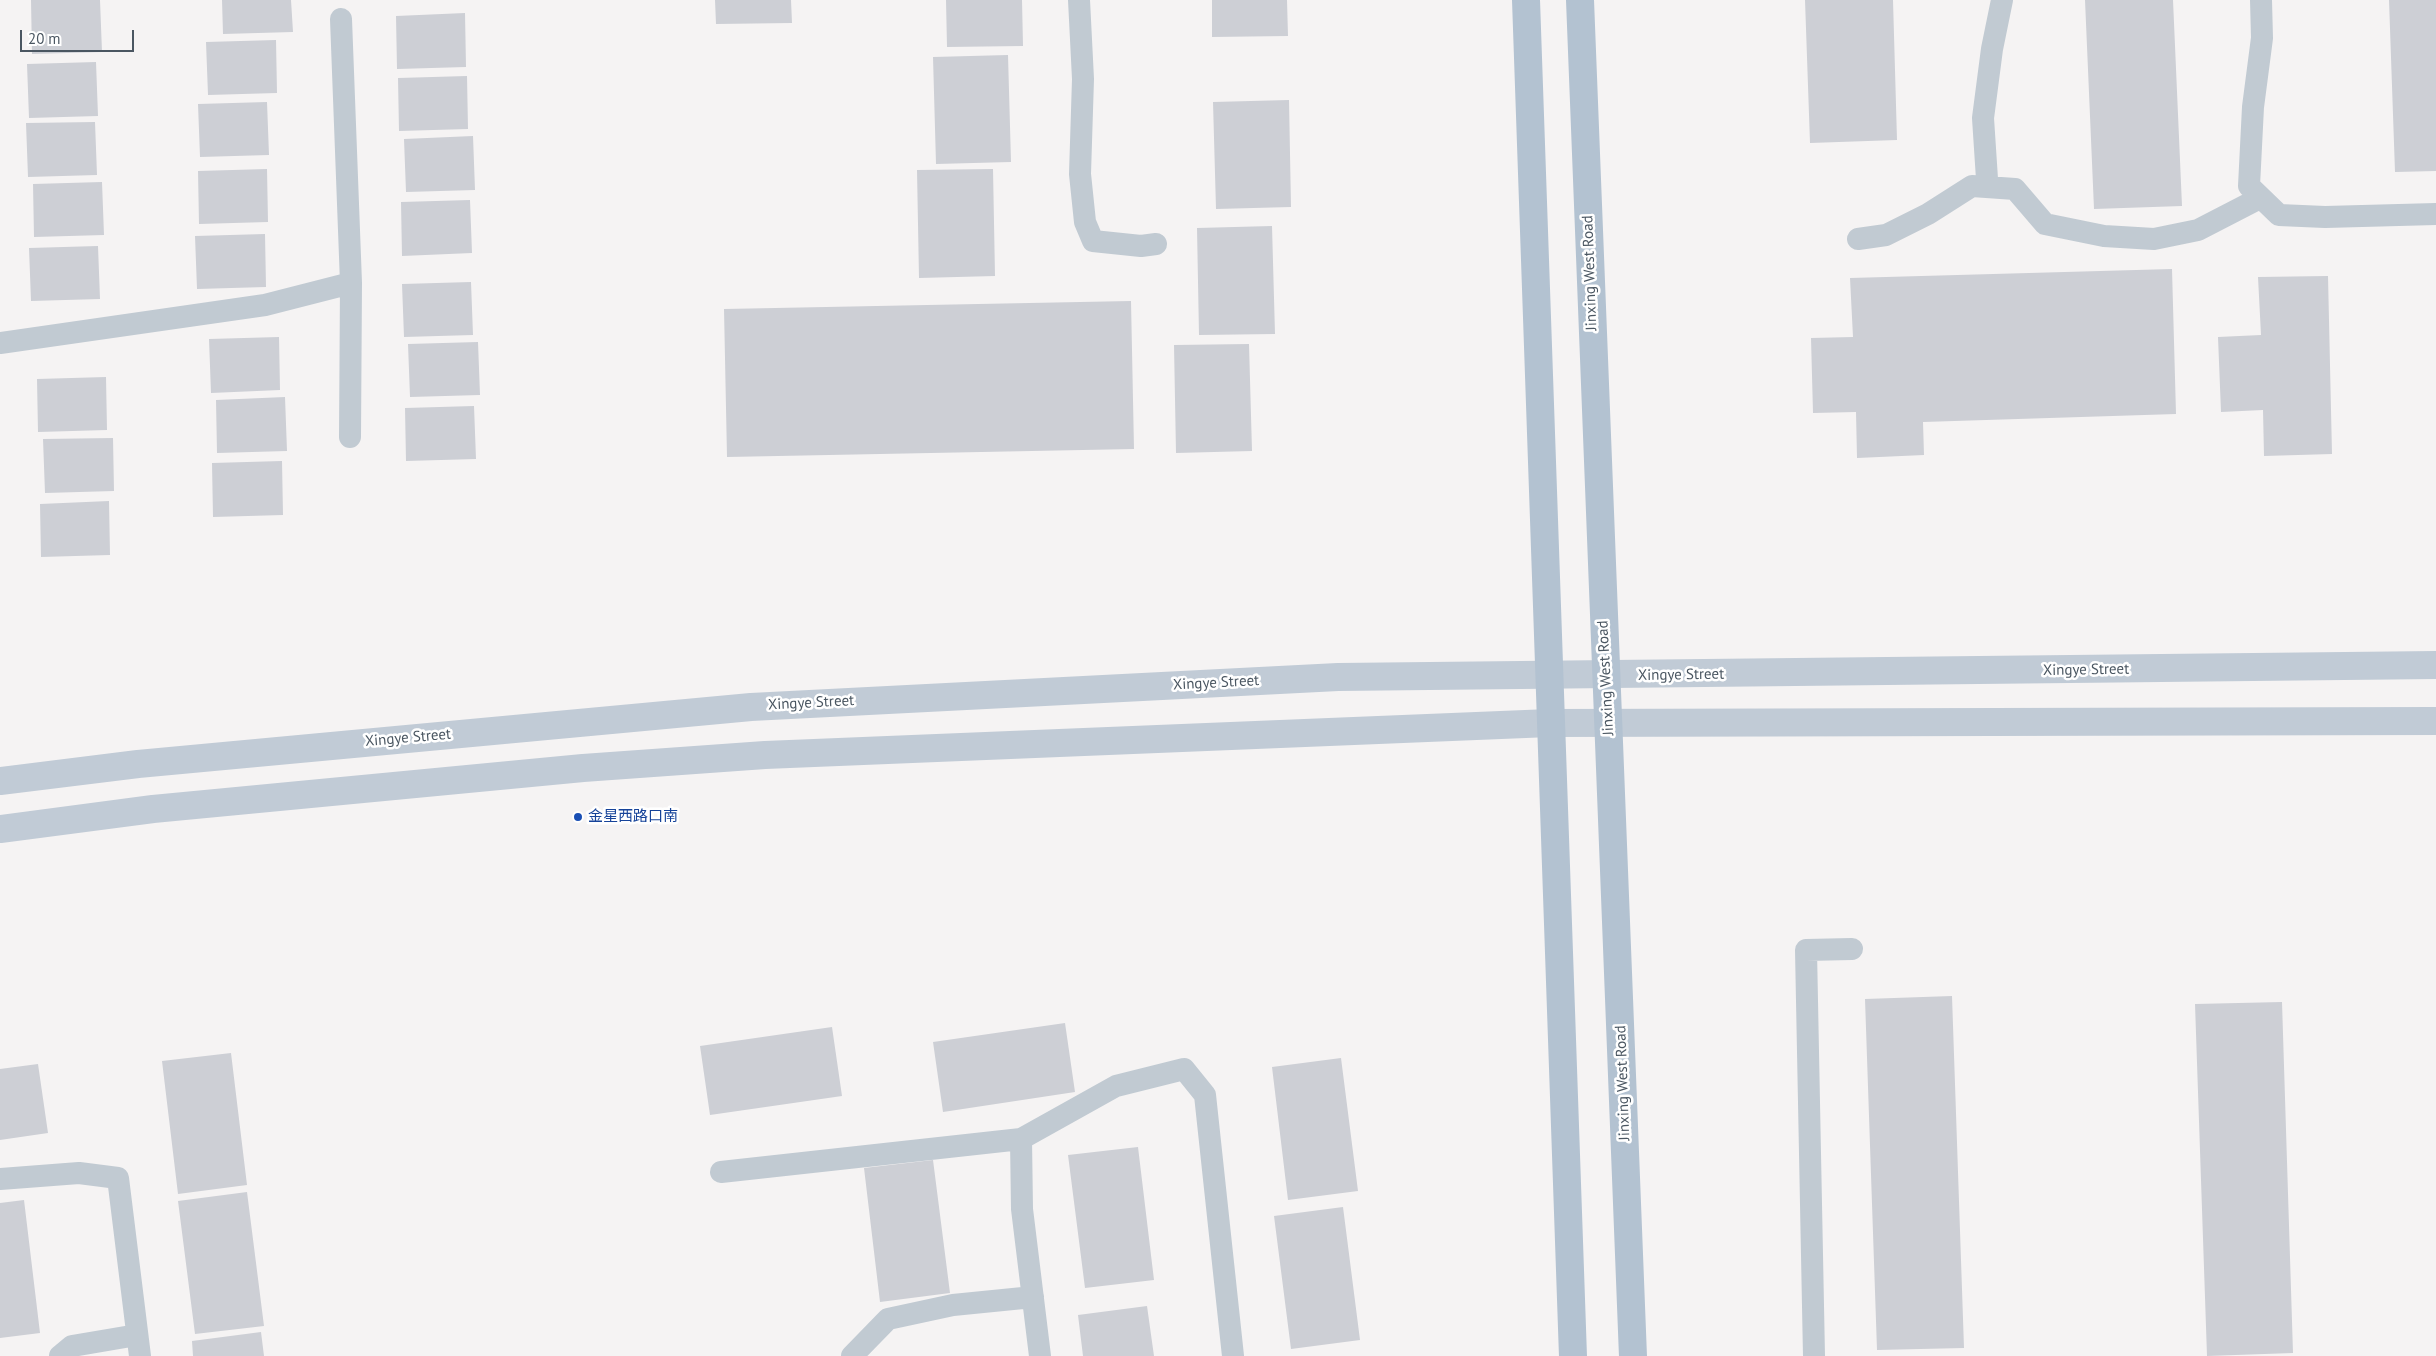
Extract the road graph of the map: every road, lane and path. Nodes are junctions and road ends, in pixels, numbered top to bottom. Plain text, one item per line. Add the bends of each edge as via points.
1 (1079, 0) edge
2 (1526, 0) edge
3 (1580, 0) edge
4 (2002, 0) edge
5 (2261, 0) edge
6 (341, 19) dead end
7 (1987, 179) dead end
8 (2260, 198) junction
9 (2436, 214) edge
10 (1858, 239) dead end
11 (1156, 244) dead end
12 (351, 283) junction
13 (0, 343) edge
14 (350, 437) dead end
15 (2436, 665) edge
16 (1548, 675) junction
17 (1606, 676) junction
18 (2436, 721) edge
19 (1550, 722) junction
20 (1609, 723) junction
21 (0, 781) edge
22 (0, 829) edge
23 (1852, 949) dead end
24 (1022, 1139) junction
25 (721, 1172) dead end
26 (0, 1179) edge
27 (1033, 1297) junction
28 (138, 1346) edge
29 (60, 1356) edge
30 (852, 1356) edge
31 (1040, 1356) edge
32 (1233, 1356) edge
33 (1573, 1356) edge
34 (1633, 1356) edge
35 (1814, 1356) edge

1 - 11 lane via 1083,79 1080,174 1085,222 1093,241 1141,246
2 - 16 main road
3 - 17 main road, Jinxing West Road
4 - 7 lane via 1983,118
5 - 8 lane via 2262,38 2253,107 2249,186
6 - 12 lane
8 - 9 lane via 2279,215
8 - 10 lane via 2198,230 2154,239 2104,236 2045,224 2016,189 1972,186 1928,214 1886,235
12 - 13 lane via 265,305
12 - 14 lane
15 - 17 main road, Xingye Street
16 - 17 main road, Xingye Street
16 - 19 main road
16 - 21 main road, Xingye Street via 1338,677 751,706 138,764
17 - 20 main road, Jinxing West Road
18 - 20 main road
19 - 20 main road
19 - 22 main road via 755,756 583,768 163,808
19 - 33 main road
20 - 34 main road, Jinxing West Road
23 - 35 lane via 1806,950
24 - 25 lane
24 - 27 lane via 1022,1209
24 - 32 lane via 1116,1086 1184,1070 1204,1095
26 - 28 lane via 79,1173 118,1178
27 - 30 lane via 953,1305 888,1319
27 - 31 lane
28 - 29 lane via 72,1346

